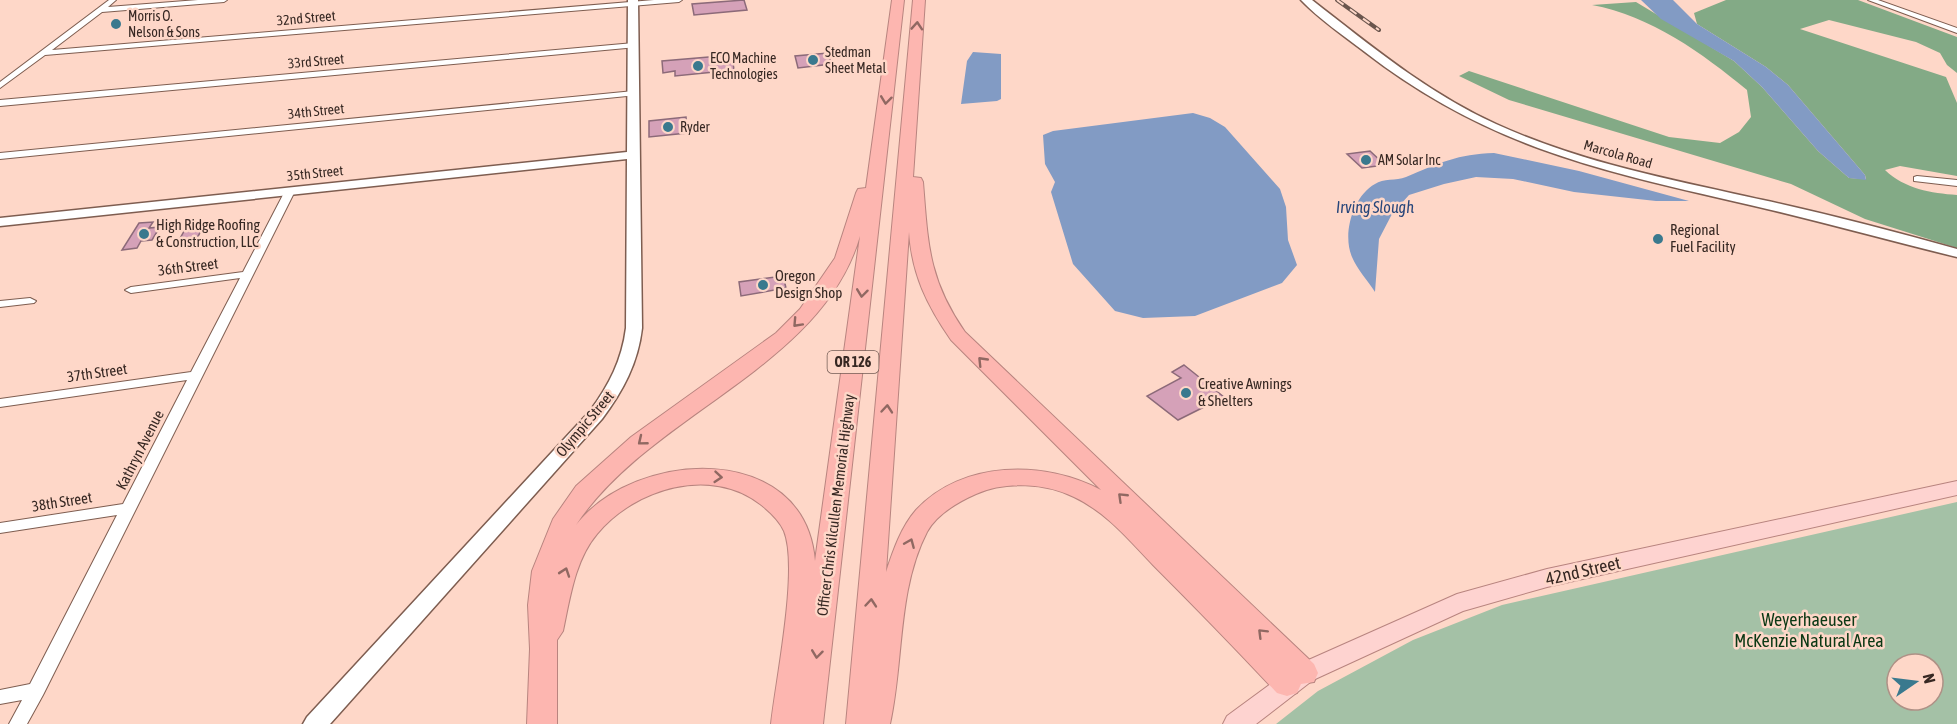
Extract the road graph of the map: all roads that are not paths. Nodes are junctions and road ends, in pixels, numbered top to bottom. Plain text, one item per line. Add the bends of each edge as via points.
1 (113, 0) edge
2 (224, 0) edge
3 (679, 0) edge
4 (898, 0) edge
5 (919, 0) edge
6 (1306, 0) edge
7 (1871, 0) edge
8 (633, 2) edge
9 (100, 10) junction
10 (1957, 31) edge
11 (634, 45) junction
12 (43, 53) junction
13 (0, 86) edge
14 (634, 93) junction
15 (0, 104) edge
16 (910, 121) junction
17 (881, 139) junction
18 (634, 154) junction
19 (0, 156) edge
20 (1917, 179) dead end
21 (1957, 183) edge
22 (290, 191) junction
23 (0, 222) edge
24 (1957, 253) edge
25 (249, 274) junction
26 (130, 290) dead end
27 (30, 301) dead end
28 (0, 304) edge
29 (198, 375) junction
30 (0, 403) edge
31 (1957, 488) edge
32 (129, 508) junction
33 (0, 528) edge
34 (544, 649) junction
35 (1296, 678) junction
36 (37, 690) junction
37 (0, 697) edge
38 (18, 724) edge
39 (315, 724) edge
40 (542, 724) edge
41 (786, 724) edge
42 (808, 724) edge
43 (861, 724) edge
44 (875, 724) edge
45 (1236, 724) edge

1 - 9 street
2 - 9 street
3 - 8 street, 32nd Street
4 -> 17 highway, Officer Chris Kilcullen Memorial Highway / OR 126
16 -> 5 highway, OR 126
6 - 24 main road, Marcola Road via 1410,81 1492,125 1552,149 1671,185 1831,219
7 - 10 street
8 - 11 main road, Olympic Street
8 - 12 street, 32nd Street
9 - 12 street
11 - 14 main road, Olympic Street
11 - 15 street, 33rd Street
12 - 13 street
14 - 18 main road, Olympic Street
14 - 19 street, 34th Street
35 -> 16 highway via 992,372 939,311 921,267
43 -> 16 highway, OR 126
17 -> 34 highway via 844,258 807,313 783,337 639,443 585,492 562,526 545,571 541,605
17 -> 42 highway, Officer Chris Kilcullen Memorial Highway / OR 126
18 - 22 main road, 35th Street
18 - 39 main road, Olympic Street via 634,328 620,381 596,415
20 - 21 street
22 - 23 main road, 35th Street
22 - 25 street, Kathryn Avenue
25 - 26 street, 36th Street
25 - 29 street, Kathryn Avenue
27 - 28 street
29 - 30 street, 37th Street
29 - 32 street, Kathryn Avenue
31 - 35 main road, 42nd Street via 1547,578 1457,603
32 - 33 street, 38th Street
32 - 36 street, Kathryn Avenue
34 - 40 highway
34 -> 41 highway via 563,576 574,547 590,525 630,495 673,480 730,478 765,495 791,517 801,544 802,573
44 -> 35 highway via 891,618 905,556 918,524 959,491 1009,478 1054,481 1083,491 1111,508 1217,611
35 - 45 main road, 42nd Street
36 - 37 street
36 - 38 street, Kathryn Avenue

